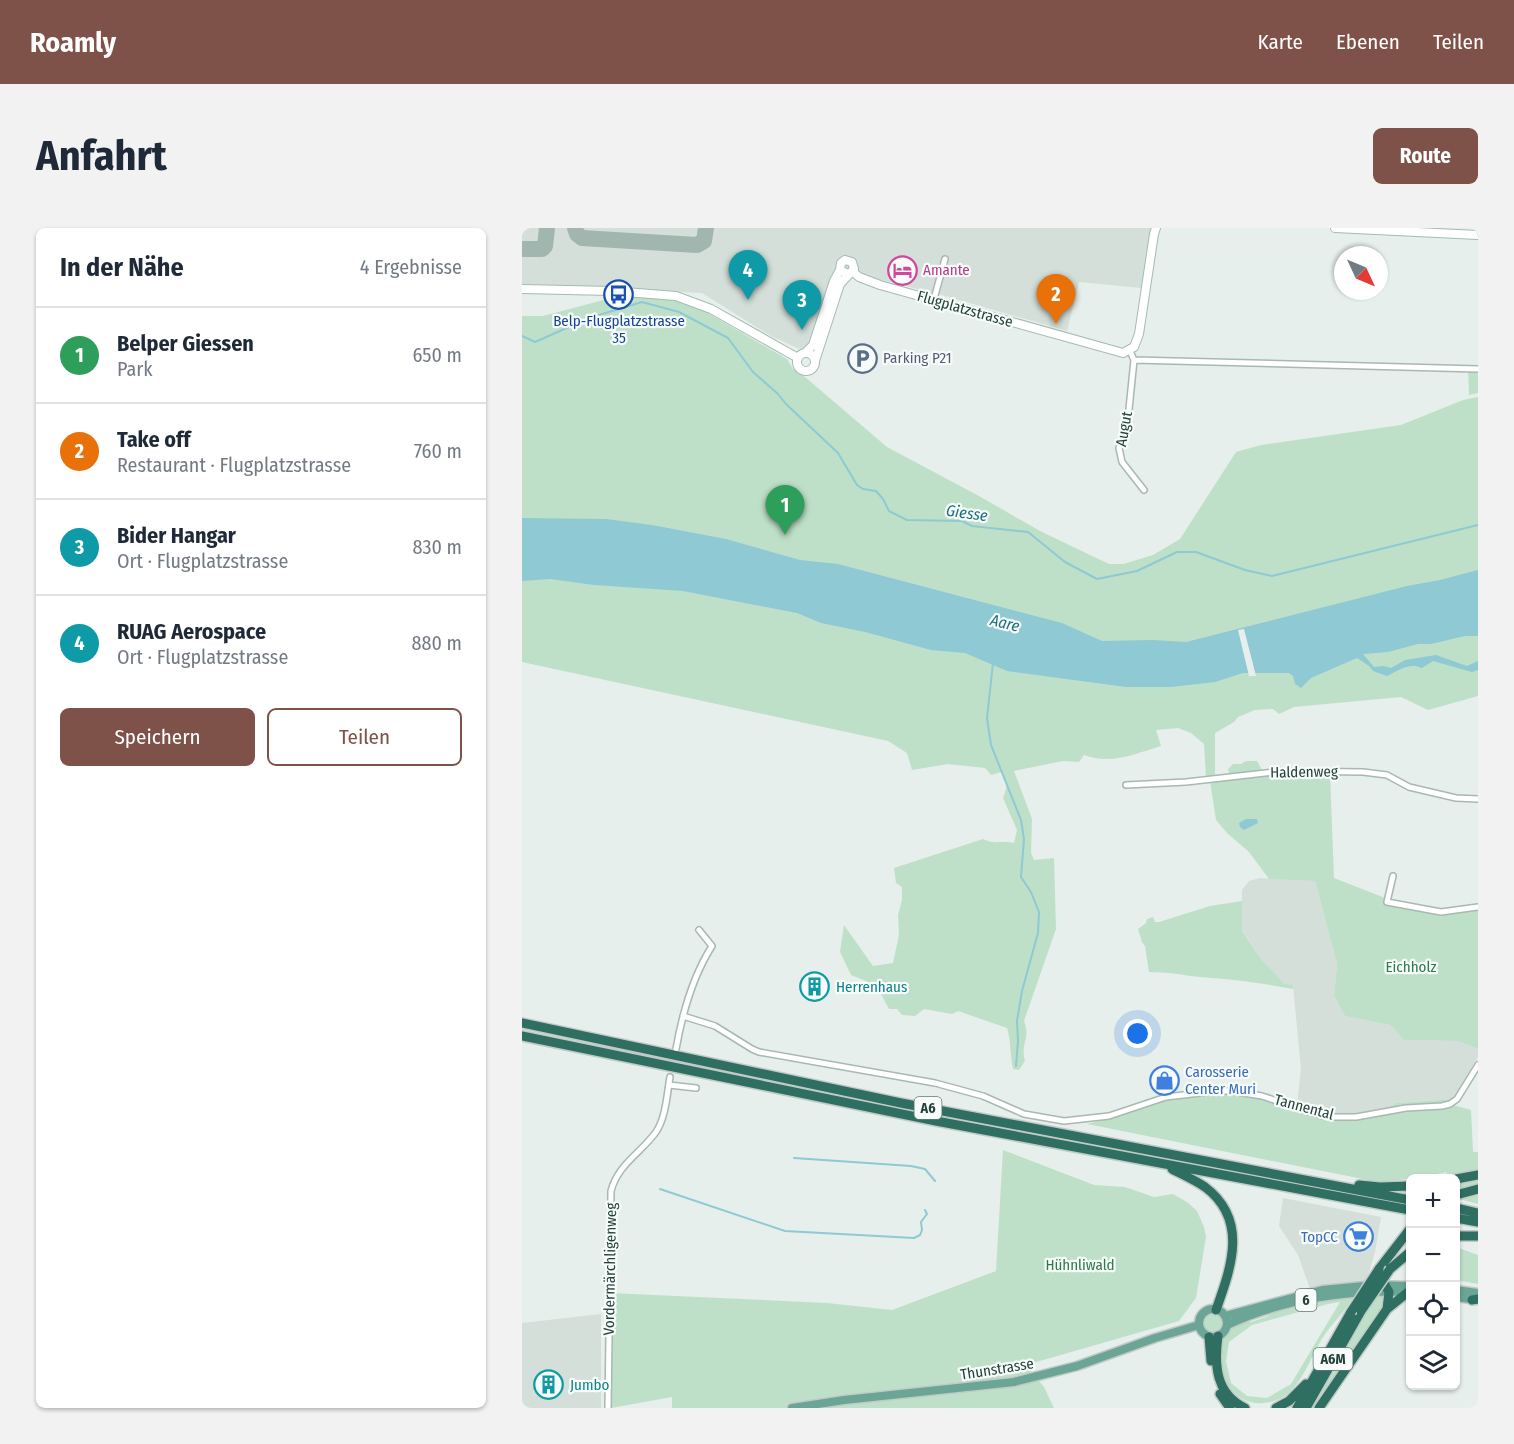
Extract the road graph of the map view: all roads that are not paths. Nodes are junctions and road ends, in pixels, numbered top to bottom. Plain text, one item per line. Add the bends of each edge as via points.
1 (1156, 228) edge
2 (1335, 228) edge
3 (1478, 235) edge
4 (945, 259) dead end
5 (847, 272) junction
6 (522, 289) edge
7 (934, 299) junction
8 (1130, 351) junction
9 (806, 352) junction
10 (798, 358) junction
11 (1134, 360) junction
12 (815, 361) junction
13 (1478, 369) edge
14 (1144, 490) dead end
15 (1126, 785) dead end
16 (1478, 799) edge
17 (1393, 876) dead end
18 (1478, 907) edge
19 (699, 930) dead end
20 (683, 1016) junction
21 (522, 1023) edge
22 (522, 1036) edge
23 (676, 1049) dead end
24 (1478, 1065) edge
25 (670, 1077) dead end
26 (669, 1085) junction
27 (696, 1088) dead end
28 (1162, 1164) junction
29 (1478, 1175) edge
30 (1460, 1178) edge
31 (1314, 1182) junction
32 (1406, 1186) edge
33 (1478, 1189) edge
34 (1460, 1194) edge
35 (1406, 1199) edge
36 (1406, 1209) edge
37 (1460, 1209) edge
38 (1478, 1213) edge
39 (1460, 1219) edge
40 (1478, 1222) edge
41 (1406, 1234) edge
42 (1460, 1236) edge
43 (1478, 1236) edge
44 (1406, 1255) edge
45 (1387, 1288) junction
46 (1406, 1290) edge
47 (1460, 1292) edge
48 (1406, 1293) edge
49 (1460, 1297) edge
50 (1477, 1298) edge
51 (1387, 1309) junction
52 (1216, 1310) junction
53 (1356, 1311) junction
54 (1225, 1316) junction
55 (1199, 1325) junction
56 (1227, 1325) junction
57 (1214, 1337) junction
58 (1312, 1378) junction
59 (608, 1408) edge
60 (792, 1408) edge
61 (1230, 1408) edge
62 (1245, 1408) edge
63 (1276, 1408) edge
64 (1297, 1408) edge
65 (1306, 1408) edge
66 (1319, 1408) edge

1 - 8 street via 1139,334
2 - 3 street
4 - 7 street
5 - 7 street, Flugplatzstrasse
5 - 9 street via 834,281 813,345
5 - 12 street
6 - 10 street via 676,296 722,314
7 - 8 street, Flugplatzstrasse via 1114,352
8 - 11 street
9 - 10 street
9 - 12 street
10 - 12 street via 798,367 806,371 813,368
11 - 13 street
11 - 14 street, Augut via 1128,419 1119,448 1122,462
15 - 16 street, Haldenweg via 1283,771 1363,772 1387,775 1409,787
17 - 18 street via 1387,902 1441,912
19 - 20 street via 712,946
20 - 23 street
20 - 24 street, Tannental via 710,1023 759,1052 948,1086 1024,1114 1064,1121 1109,1116 1166,1097 1232,1091 1262,1096 1319,1115 1356,1117 1450,1104 1462,1094
21 - 31 highway, A6 via 837,1090
22 - 28 highway, A6
25 - 26 street, Vordermärchligenweg
26 - 27 street
26 - 59 street, Vordermärchligenweg via 657,1130 622,1167 611,1191
28 - 36 highway, A6
28 - 52 highway via 1206,1187 1220,1202 1230,1222 1232,1263
29 - 30 highway
31 - 32 highway
31 - 35 highway, A6
33 - 34 highway
37 - 38 highway
39 - 40 highway
41 - 53 highway, A6M, bridge via 1379,1269
42 - 43 highway
44 - 53 highway, A6M, bridge
45 - 46 main road, 6
45 - 51 highway
45 - 54 main road, 6 via 1344,1287 1311,1292
45 - 56 main road, 6 via 1301,1301
47 - 50 main road
48 - 51 highway
49 - 50 main road
51 - 66 highway
52 - 54 main road
52 - 55 main road via 1204,1313
53 - 58 highway, A6M
53 - 65 highway, A6M
54 - 56 main road
55 - 57 main road via 1202,1332
55 - 60 main road, Thunstrasse via 1014,1382
56 - 57 main road via 1224,1332
57 - 61 highway via 1214,1382
57 - 62 highway via 1219,1380 1230,1398
58 - 63 highway
58 - 64 highway, A6M

